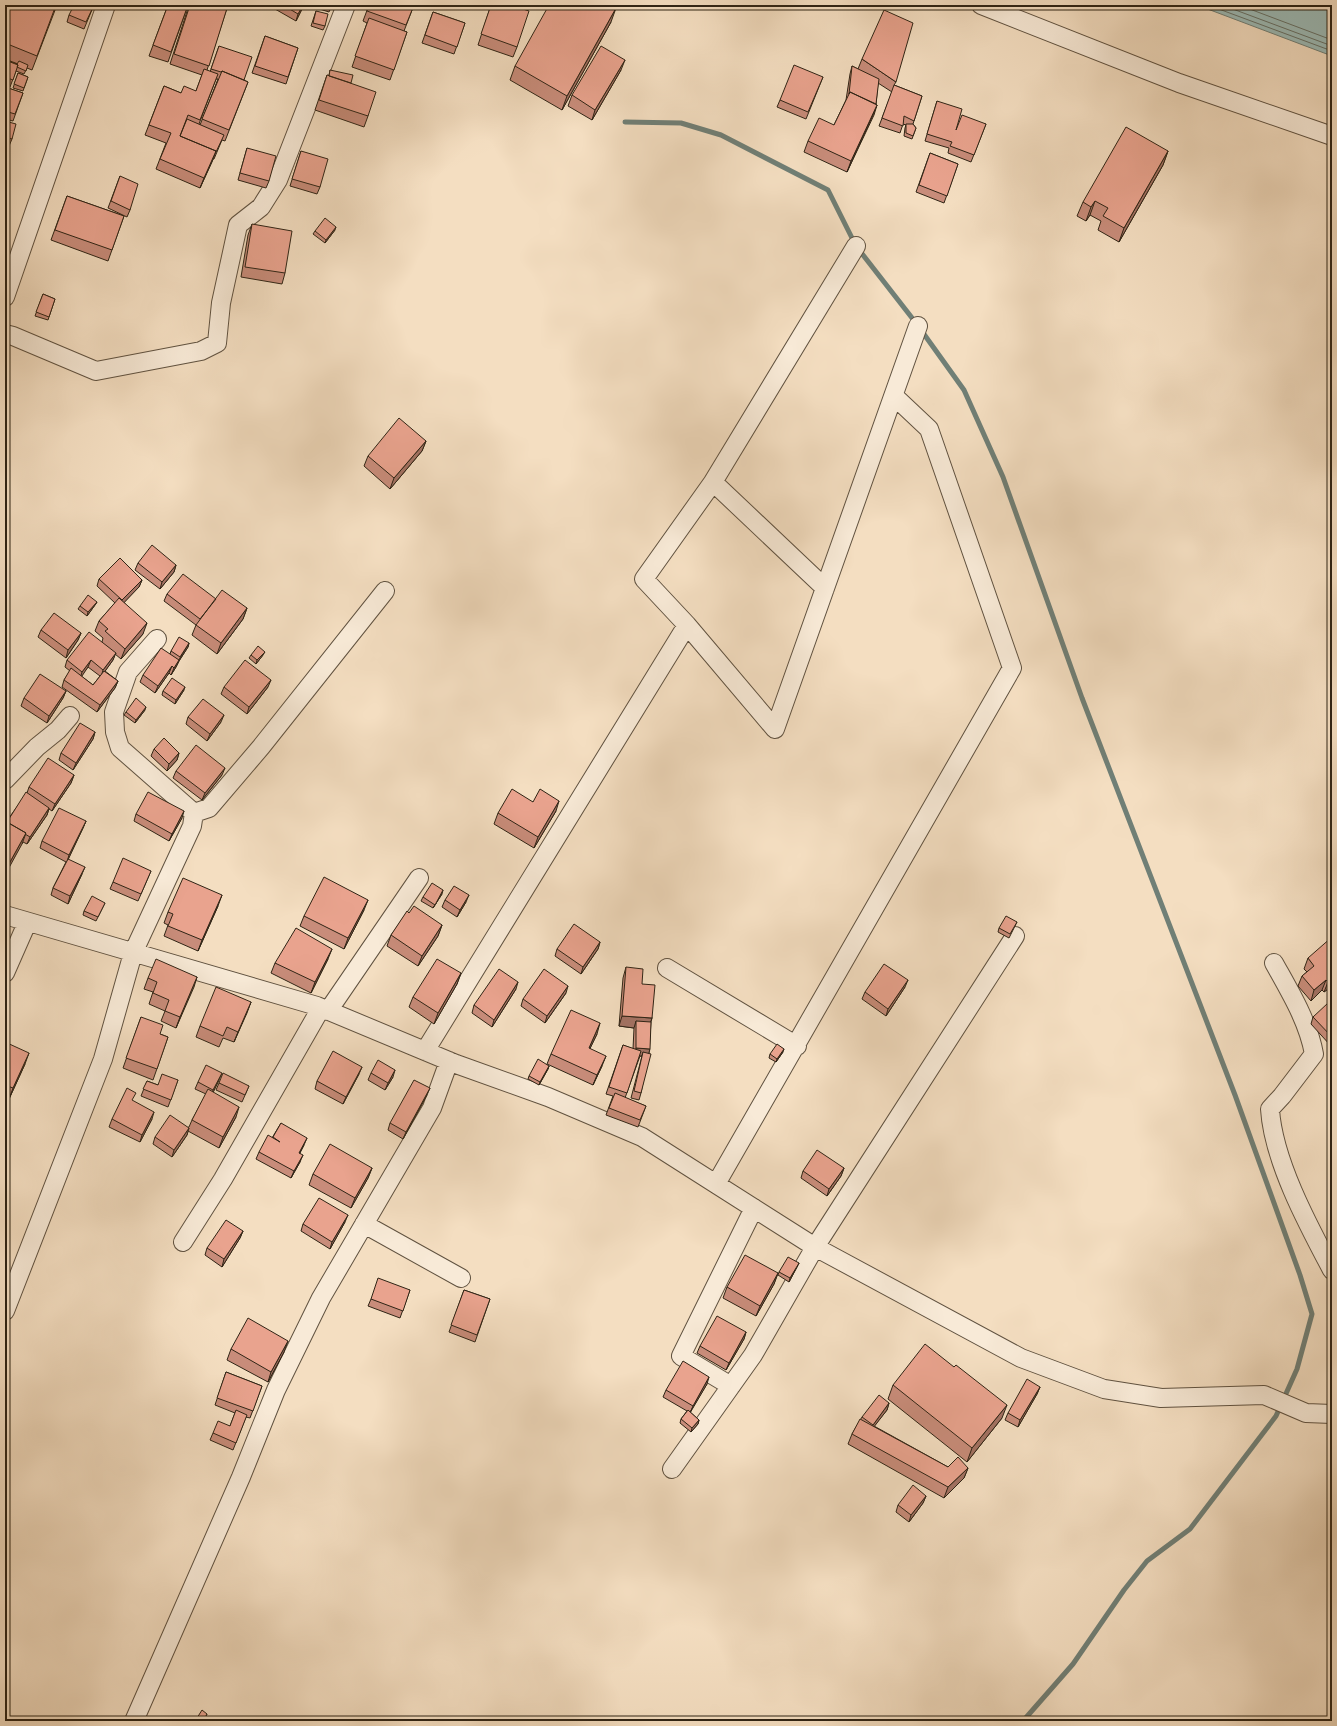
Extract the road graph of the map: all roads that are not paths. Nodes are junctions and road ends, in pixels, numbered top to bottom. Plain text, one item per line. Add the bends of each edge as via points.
1 (106, 5) edge
2 (346, 5) edge
3 (981, 5) edge
4 (1332, 136) edge
5 (856, 246) dead end
6 (5, 297) edge
7 (918, 326) dead end
8 (5, 334) edge
9 (894, 396) junction
10 (713, 482) junction
11 (825, 588) junction
12 (385, 591) dead end
13 (687, 625) junction
14 (157, 639) dead end
15 (70, 716) dead end
16 (5, 780) edge
17 (194, 813) junction
18 (419, 878) dead end
19 (5, 915) edge
20 (27, 923) junction
21 (1015, 936) dead end
22 (133, 953) junction
23 (1274, 963) dead end
24 (667, 968) dead end
25 (5, 973) edge
26 (325, 1009) junction
27 (797, 1046) junction
28 (425, 1051) junction
29 (449, 1061) junction
30 (716, 1184) junction
31 (754, 1208) junction
32 (364, 1224) junction
33 (183, 1242) dead end
34 (815, 1247) junction
35 (1332, 1270) edge
36 (461, 1278) dead end
37 (5, 1311) edge
38 (731, 1386) junction
39 (1332, 1414) edge
40 (672, 1469) dead end
41 (134, 1721) edge

1 - 6 street
2 - 8 street via 278,180 261,207 238,225 216,343 201,351 96,371
3 - 4 street via 1179,83
5 - 10 street
7 - 9 street
9 - 11 street
9 - 27 street via 928,429 1012,668
10 - 11 street
10 - 13 street via 644,579
11 - 13 street via 775,729
12 - 17 street via 209,808
13 - 28 street
14 - 17 street via 128,672 114,712 115,732 120,748
15 - 16 street
17 - 22 street via 192,826
18 - 26 street
19 - 20 street
20 - 22 street
20 - 25 street
21 - 34 street
22 - 26 street
22 - 37 street via 103,1059
23 - 35 street via 1298,1008 1312,1040 1314,1054 1270,1109 1271,1126 1308,1227
24 - 27 street
26 - 28 street
26 - 33 street
27 - 30 street
28 - 29 street
29 - 30 street via 548,1097 642,1137
29 - 32 street via 432,1108
30 - 31 street
31 - 34 street
31 - 38 street via 681,1356
32 - 36 street
32 - 41 street via 321,1298 276,1390 241,1477
34 - 38 street via 753,1354
34 - 39 street via 1021,1358 1104,1389 1161,1398 1264,1396 1306,1413
38 - 40 street

